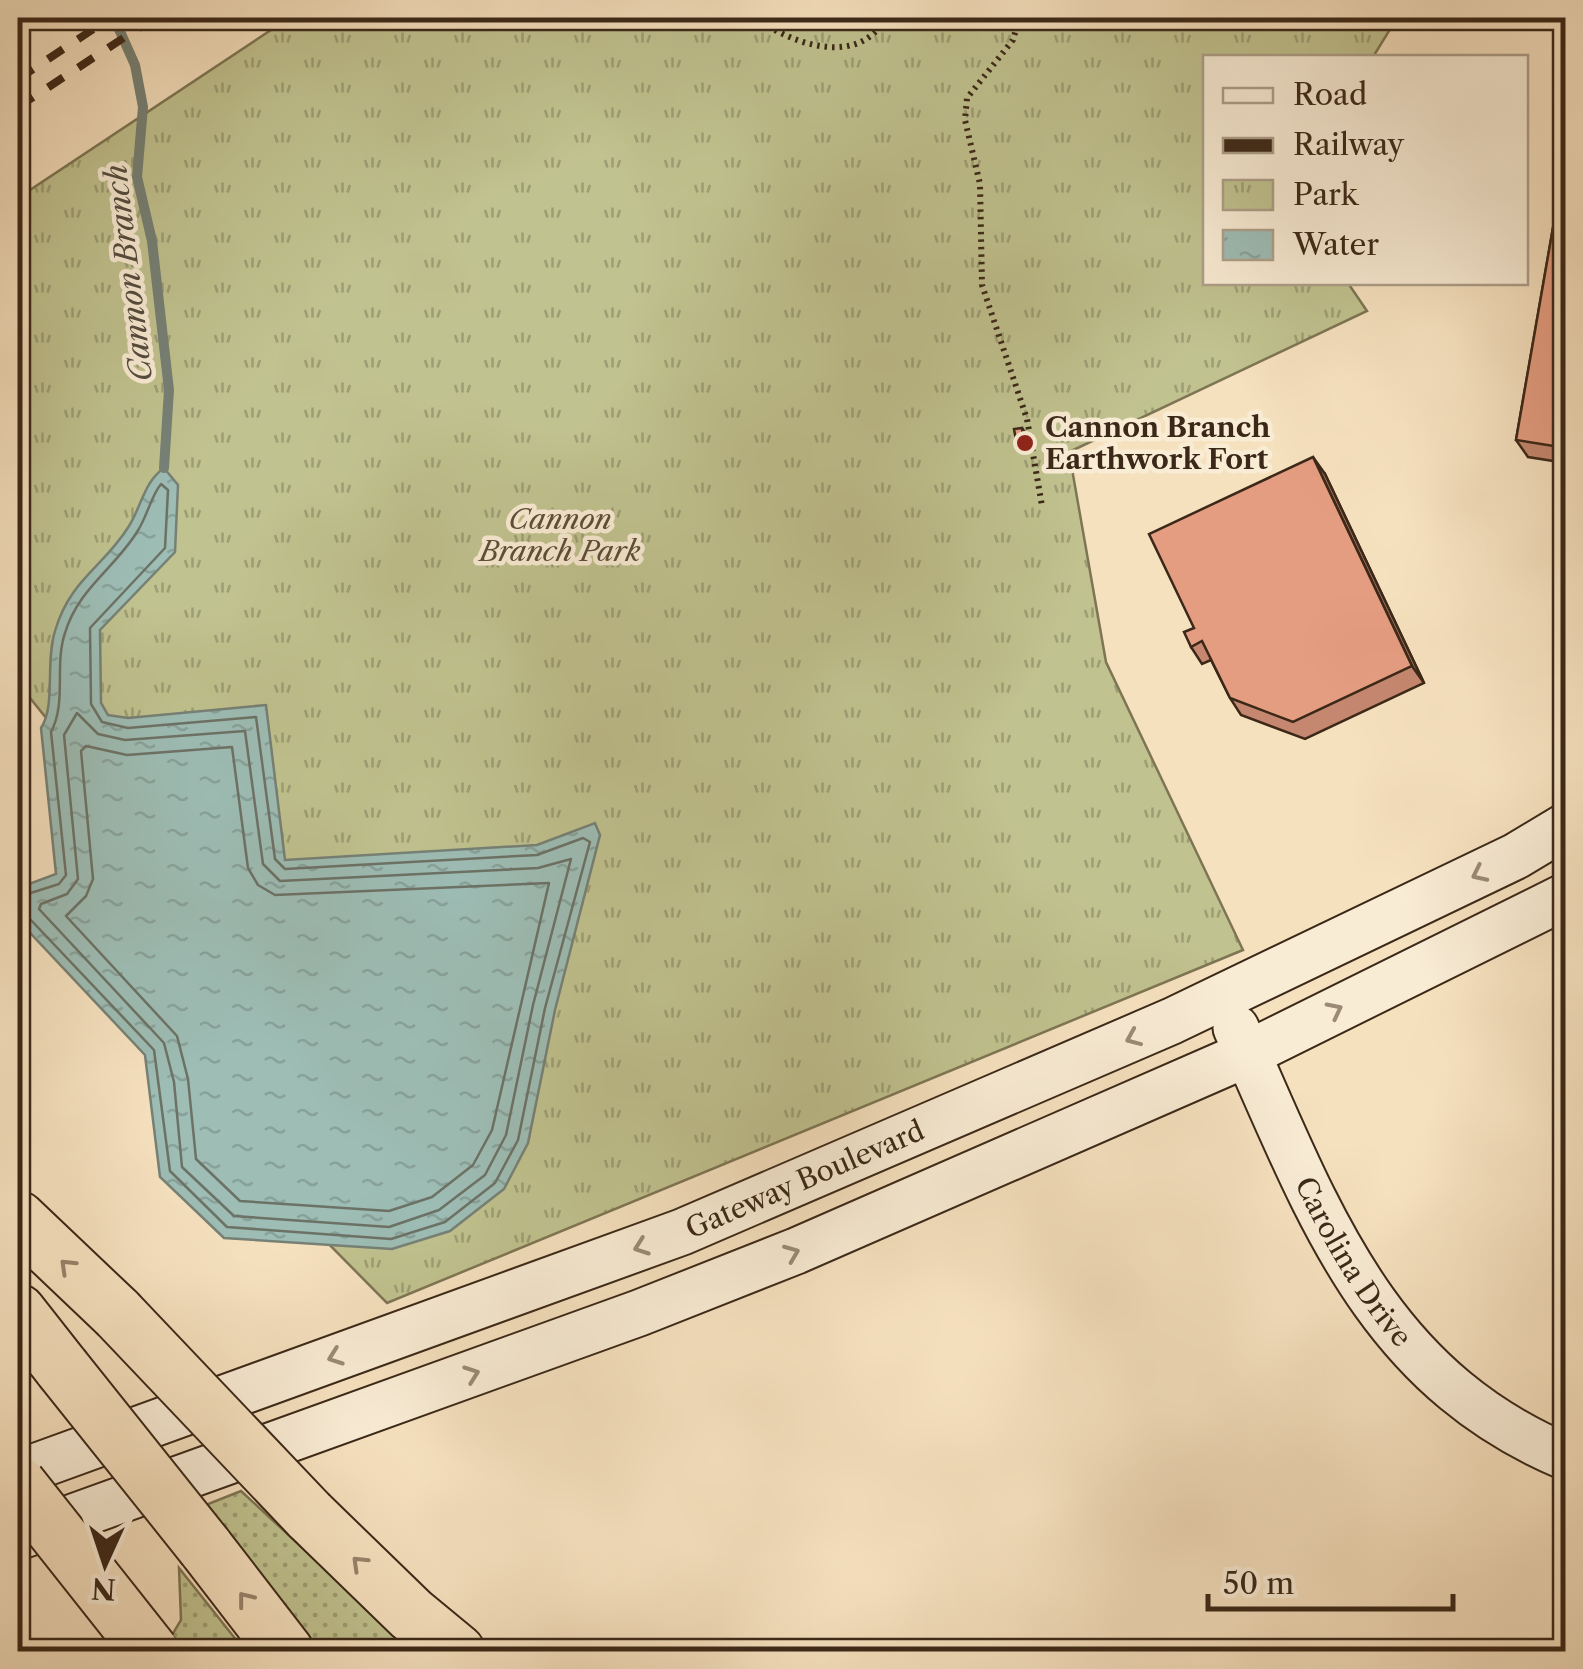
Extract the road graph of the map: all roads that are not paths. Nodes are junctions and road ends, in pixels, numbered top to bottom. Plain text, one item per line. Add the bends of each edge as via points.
1 (1566, 826) edge
2 (1566, 896) edge
3 (1222, 998) junction
4 (1248, 1054) junction
5 (18, 1219) edge
6 (18, 1312) edge
7 (1566, 1457) edge
8 (18, 1472) edge
9 (18, 1484) edge
10 (18, 1538) edge
11 (412, 1614) junction
12 (151, 1652) edge
13 (286, 1652) edge
14 (450, 1652) edge
15 (458, 1652) edge

1 -> 3 street, Gateway Boulevard
4 -> 2 street
3 - 4 street, Carolina Drive
3 -> 8 street, Gateway Boulevard via 682,1232
4 - 7 street, Carolina Drive via 1323,1220 1404,1345 1488,1416
10 -> 4 street via 639,1314
11 -> 5 highway, bridge
13 -> 6 highway, bridge
9 - 12 highway, bridge
11 - 14 highway
11 - 15 highway

